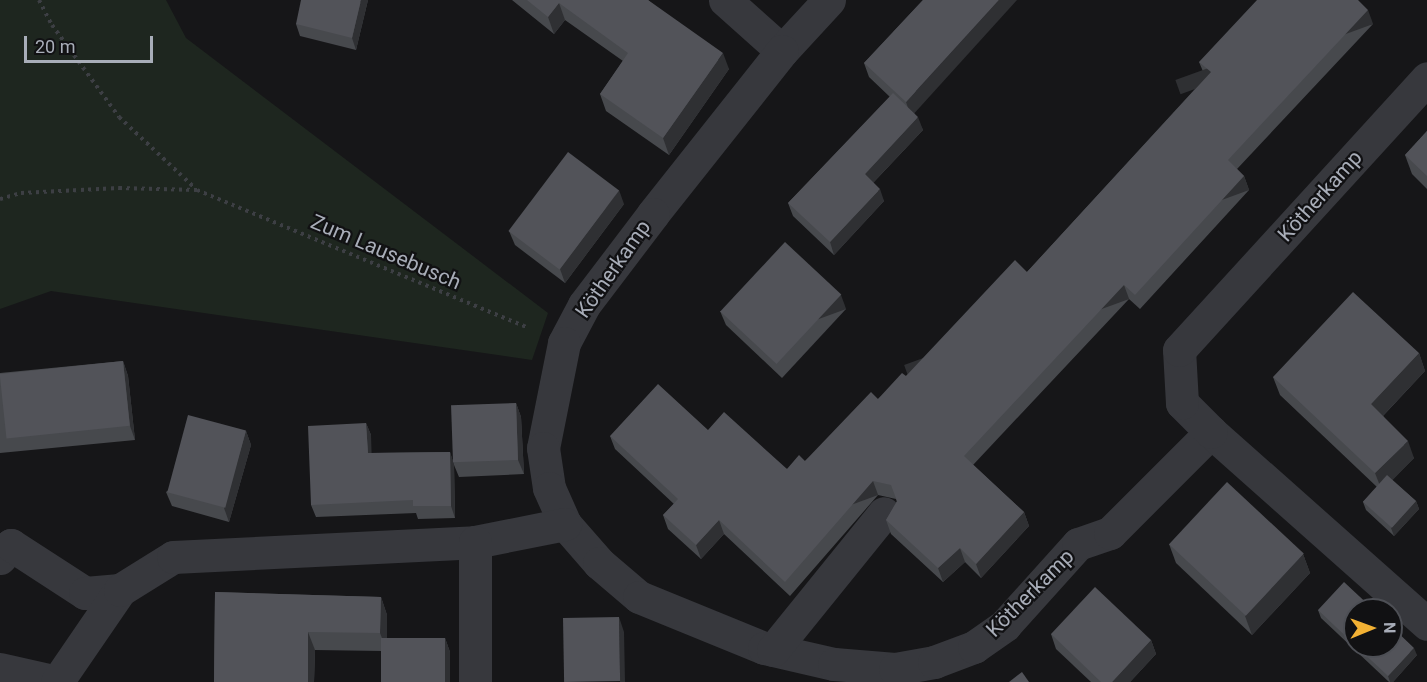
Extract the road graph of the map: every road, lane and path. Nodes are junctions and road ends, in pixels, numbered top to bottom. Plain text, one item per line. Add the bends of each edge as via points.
1 (39, 0) edge
2 (725, 0) edge
3 (829, 0) edge
4 (782, 51) junction
5 (1427, 78) edge
6 (197, 190) junction
7 (0, 199) edge
8 (564, 343) junction
9 (1212, 432) junction
10 (884, 513) dead end
11 (565, 524) junction
12 (476, 542) junction
13 (0, 558) edge
14 (120, 590) junction
15 (1427, 624) edge
16 (773, 650) junction
17 (0, 669) edge
18 (475, 682) edge

1 - 6 path, Zum Lausebusch via 52,25 119,117
2 - 4 street
3 - 4 street, Kötherkamp
4 - 8 street, Kötherkamp via 591,296
5 - 9 street, Kötherkamp via 1179,350 1182,403
6 - 7 path, Zum Lausebusch via 108,188 21,193
6 - 8 path, Zum Lausebusch
8 - 11 street, Kötherkamp via 543,448 549,488
9 - 15 street, Kötherkamp
9 - 16 street, Kötherkamp via 1110,533 1078,544 1005,625 974,647 934,662 895,669 834,664
10 - 16 street
11 - 12 street
11 - 16 street, Kötherkamp via 599,563 639,597
12 - 14 street via 173,557
12 - 18 street
13 - 14 street via 11,545 84,593
14 - 17 street via 57,682

